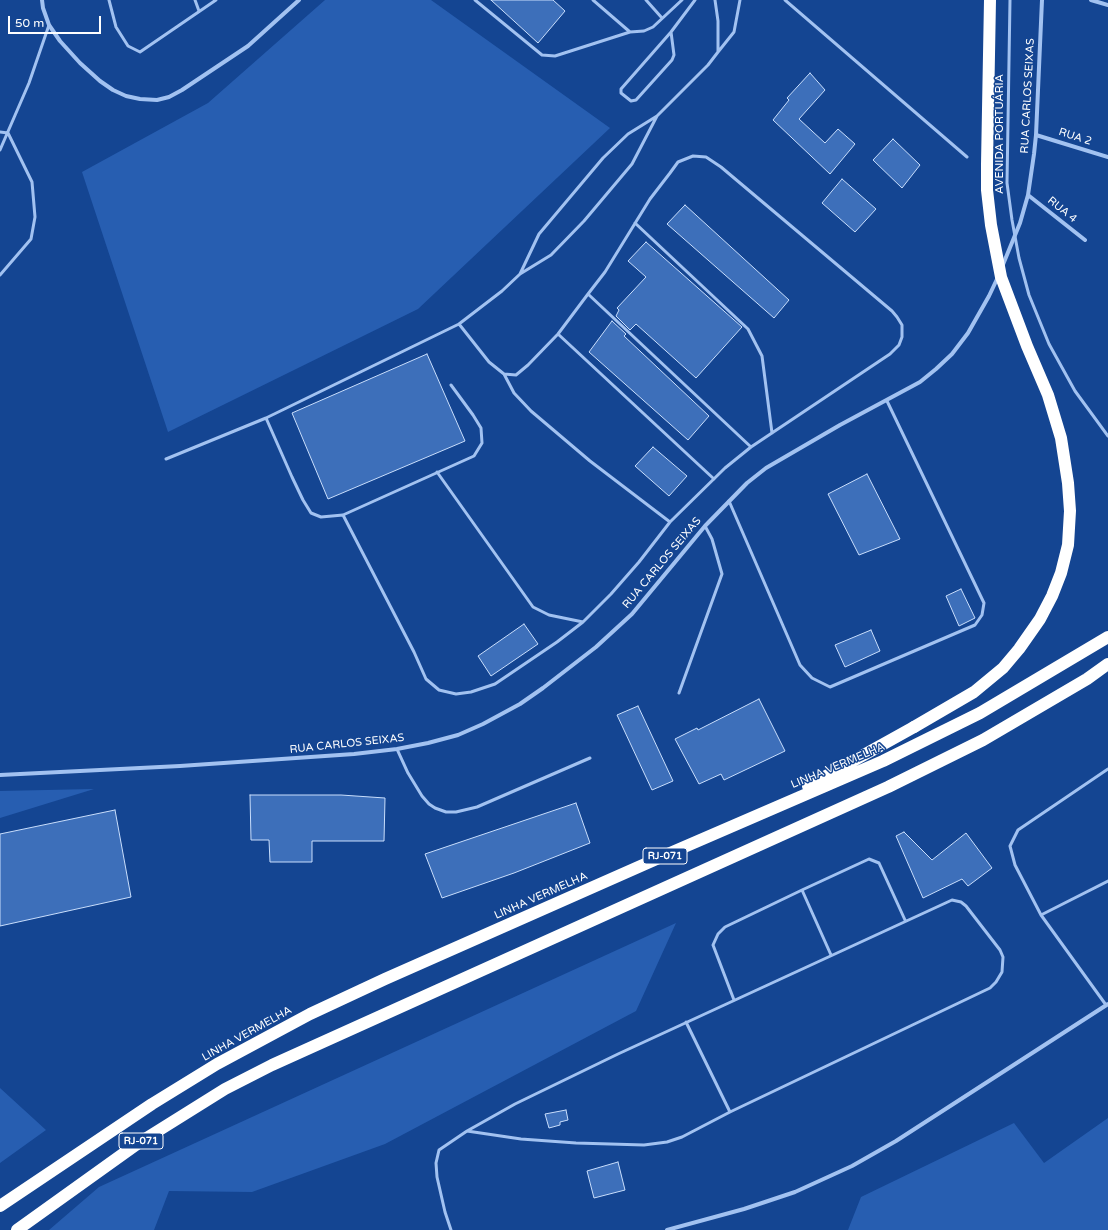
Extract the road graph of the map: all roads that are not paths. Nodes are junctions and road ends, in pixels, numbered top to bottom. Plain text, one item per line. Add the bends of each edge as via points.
1 (42, 0) edge
2 (109, 0) edge
3 (195, 0) edge
4 (216, 0) edge
5 (299, 0) edge
6 (475, 0) edge
7 (593, 0) edge
8 (646, 0) edge
9 (682, 0) edge
10 (695, 0) edge
11 (715, 0) edge
12 (740, 0) edge
13 (785, 0) edge
14 (990, 0) edge
15 (1010, 0) edge
16 (1042, 0) edge
17 (1091, 0) edge
18 (1108, 5) edge
19 (199, 11) junction
20 (662, 18) junction
21 (49, 25) junction
22 (630, 32) junction
23 (671, 32) junction
24 (718, 52) junction
25 (657, 116) junction
26 (0, 132) edge
27 (8, 133) junction
28 (1036, 134) junction
29 (0, 150) edge
30 (967, 157) dead end
31 (1108, 157) edge
32 (1028, 194) junction
33 (635, 224) junction
34 (1084, 240) dead end
35 (520, 274) junction
36 (0, 275) edge
37 (588, 294) junction
38 (459, 324) junction
39 (558, 334) junction
40 (504, 374) junction
41 (451, 386) dead end
42 (887, 401) junction
43 (266, 418) junction
44 (772, 433) junction
45 (1108, 436) edge
46 (751, 447) junction
47 (166, 459) dead end
48 (437, 472) junction
49 (714, 479) junction
50 (729, 501) junction
51 (344, 515) junction
52 (670, 522) junction
53 (705, 526) junction
54 (583, 622) junction
55 (1108, 637) edge
56 (1108, 664) edge
57 (679, 693) dead end
58 (397, 749) junction
59 (590, 758) dead end
60 (1108, 769) edge
61 (0, 775) edge
62 (746, 821) junction
63 (1108, 881) edge
64 (802, 890) junction
65 (1041, 915) junction
66 (905, 920) junction
67 (831, 955) junction
68 (734, 1000) junction
69 (1107, 1004) edge
70 (686, 1022) junction
71 (730, 1112) junction
72 (467, 1131) junction
73 (0, 1206) edge
74 (18, 1230) edge
75 (451, 1230) edge
76 (667, 1230) edge

1 - 21 street
2 - 19 lane via 116,27 128,46 140,52
3 - 19 lane
4 - 19 lane
5 - 21 street via 248,46 182,90 157,100 126,96 100,81 80,63
6 - 22 lane via 542,55 554,56
7 - 22 lane
8 - 20 lane
9 - 20 lane
10 - 23 lane
11 - 24 lane
12 - 24 lane via 734,32
13 - 30 lane
14 - 62 highway, bridge via 987,173 991,225 1001,276 1048,395 1061,438 1070,511 1068,545 1060,577 1032,633 1002,668 980,687
15 - 45 lane, AVENIDA PORTUÁRIA, bridge via 1007,182 1020,262 1034,309 1052,351 1075,391
16 - 28 street, RUA CARLOS SEIXAS
17 - 18 street
20 - 22 lane via 653,27 644,31
21 - 27 lane
23 - 23 lane via 621,89 622,93 632,100 636,100 672,60 674,55
24 - 25 lane
25 - 35 lane via 632,164 584,221 551,255
25 - 35 lane via 628,134 603,158 539,234
26 - 27 lane
27 - 29 lane
27 - 36 lane via 32,182 35,217 31,239
28 - 31 street, RUA 2
28 - 32 street, RUA CARLOS SEIXAS
32 - 34 street, RUA 4
32 - 42 street, RUA CARLOS SEIXAS via 1012,244 989,296 968,333 936,369 920,382
33 - 37 lane
33 - 44 lane via 748,329 762,356
33 - 44 lane via 678,162 693,156 706,157 897,317 902,325 902,337 890,354
35 - 38 lane
37 - 39 lane
37 - 46 lane
38 - 40 lane via 489,362
38 - 43 lane
39 - 40 lane via 516,375
39 - 49 lane
40 - 52 lane via 514,393 531,411 590,461
41 - 48 lane via 474,415 481,428 482,443 474,456
42 - 50 street, RUA CARLOS SEIXAS via 766,468
42 - 50 lane via 984,602 982,615 975,625 830,687 812,678 800,665
43 - 47 lane
43 - 51 lane via 311,513 321,517
44 - 46 lane
46 - 49 lane
48 - 51 lane
48 - 54 lane via 533,607 549,615
49 - 52 lane
50 - 53 street, RUA CARLOS SEIXAS
51 - 54 lane via 426,679 439,690 456,694 495,684
52 - 54 lane via 639,562
53 - 57 lane via 712,539 722,574
53 - 58 street, RUA CARLOS SEIXAS via 632,614 596,647 520,704 458,735
55 - 62 highway, LINHA VERMELHA / RJ-071 via 973,717 883,761
56 - 74 highway, RJ-071 via 983,740 888,787 272,1065 225,1089 137,1144
58 - 59 lane via 422,796 429,804 446,812 477,807
58 - 61 street, RUA CARLOS SEIXAS via 280,759
60 - 65 lane via 1018,830 1010,846 1015,865
62 - 73 highway, LINHA VERMELHA / RJ-071 via 310,1014 217,1064 152,1104
63 - 65 lane
64 - 66 lane via 869,859 879,863
64 - 67 lane
64 - 68 lane via 725,927 718,934 713,945
65 - 69 lane
66 - 67 lane
66 - 71 lane via 952,900 961,902 1000,950 1003,965 996,982 990,988
67 - 68 lane
68 - 70 lane
69 - 76 street via 896,1141 852,1166 794,1192
70 - 71 lane
70 - 72 lane via 515,1104
71 - 72 lane via 682,1137 644,1145 521,1139
72 - 75 lane via 439,1150 436,1163 437,1177

